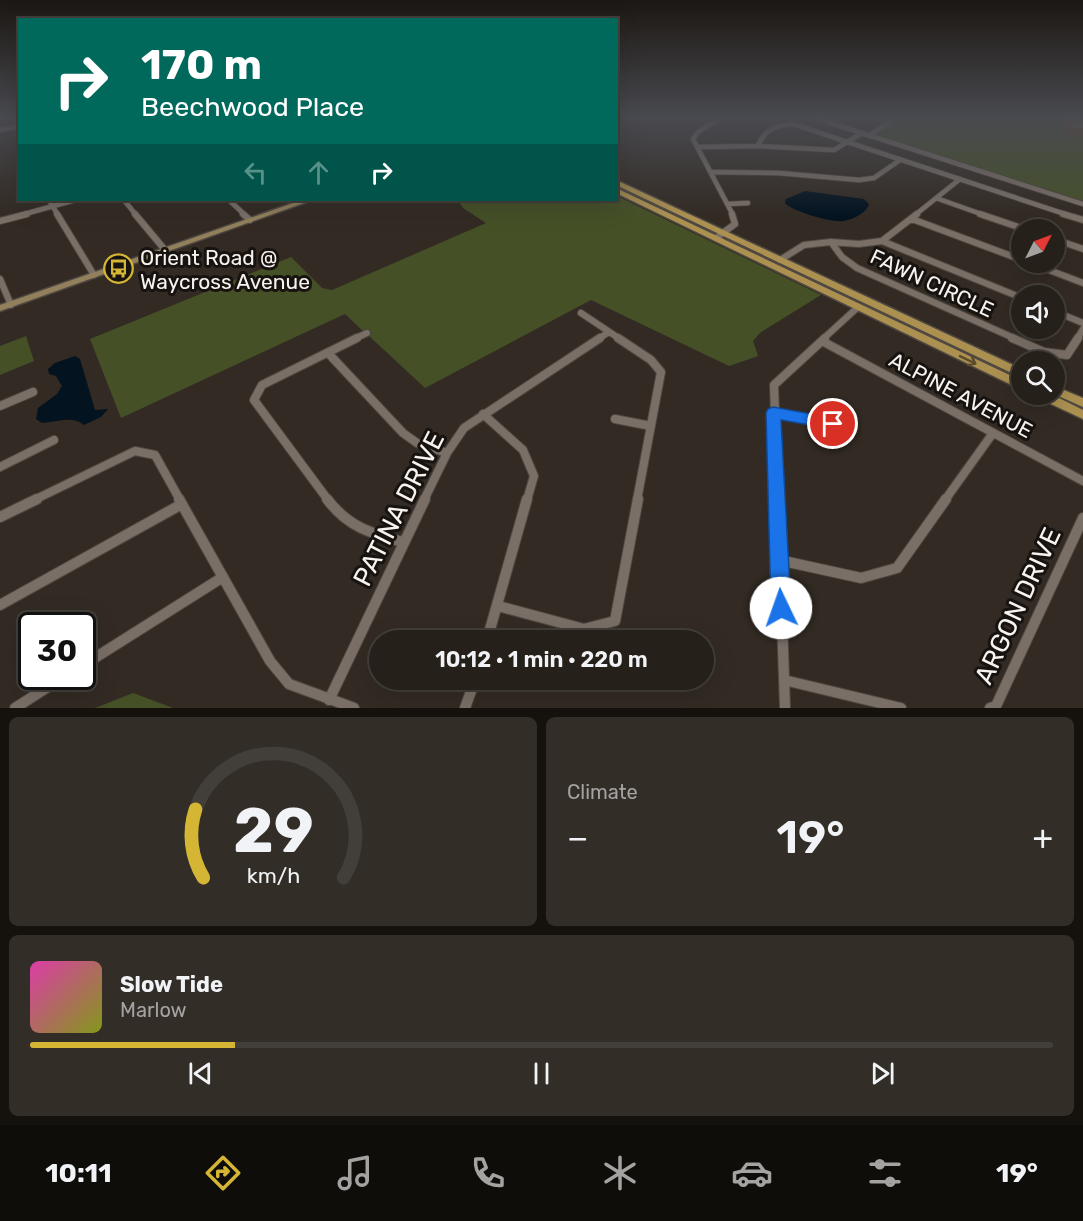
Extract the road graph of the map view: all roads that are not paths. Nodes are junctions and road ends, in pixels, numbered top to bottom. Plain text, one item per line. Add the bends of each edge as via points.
1 (699, 151) edge
2 (874, 151) edge
3 (919, 151) edge
4 (900, 160) junction
5 (712, 172) junction
6 (960, 179) junction
7 (618, 183) edge
8 (618, 191) edge
9 (936, 198) junction
10 (50, 201) edge
11 (71, 201) edge
12 (125, 201) edge
13 (230, 201) edge
14 (305, 201) edge
15 (748, 203) dead end
16 (728, 204) junction
17 (1083, 204) edge
18 (52, 206) junction
19 (912, 219) junction
20 (250, 220) junction
21 (1083, 220) edge
22 (0, 221) edge
23 (1011, 225) edge
24 (720, 236) junction
25 (882, 241) junction
26 (831, 242) junction
27 (1065, 243) edge
28 (1083, 249) edge
29 (165, 250) junction
30 (1011, 256) edge
31 (780, 260) junction
32 (1057, 273) edge
33 (94, 275) junction
34 (0, 279) edge
35 (1083, 283) edge
36 (849, 293) junction
37 (1011, 294) edge
38 (11, 305) junction
39 (858, 307) junction
40 (0, 308) edge
41 (581, 313) dead end
42 (1065, 316) edge
43 (1083, 323) edge
44 (1083, 329) edge
45 (609, 332) junction
46 (367, 333) dead end
47 (822, 340) junction
48 (961, 345) junction
49 (328, 353) junction
50 (1011, 369) edge
51 (1011, 381) edge
52 (33, 392) dead end
53 (1065, 395) edge
54 (1083, 403) edge
55 (1063, 405) edge
56 (0, 406) edge
57 (773, 413) junction
58 (483, 414) junction
59 (1083, 415) edge
60 (615, 419) dead end
61 (651, 426) junction
62 (853, 427) dead end
63 (993, 433) junction
64 (54, 440) dead end
65 (447, 453) junction
66 (0, 467) edge
67 (1083, 481) edge
68 (182, 504) junction
69 (0, 518) edge
70 (1083, 518) edge
71 (403, 542) junction
72 (779, 560) junction
73 (223, 577) junction
74 (0, 605) edge
75 (498, 606) junction
76 (490, 630) edge
77 (96, 657) edge
78 (784, 680) junction
79 (43, 690) edge
80 (471, 690) edge
81 (329, 700) junction
82 (15, 708) edge
83 (354, 708) edge
84 (465, 708) edge
85 (785, 708) edge
86 (901, 708) edge
87 (990, 708) edge

1 - 5 street
2 - 4 street
3 - 17 street
4 - 5 street via 874,178 860,180
4 - 6 street
5 - 16 street
6 - 9 street
6 - 21 street
7 - 24 main road
8 - 24 main road
9 - 19 street
9 - 23 street
10 - 18 street
11 - 18 street
12 - 29 street
13 - 20 street
14 - 20 street
15 - 16 street
16 - 24 street via 735,224
18 - 22 street
18 - 33 street
19 - 25 street
19 - 30 street
20 - 29 street
24 - 31 main road
24 - 39 main road
25 - 26 street
25 - 37 street
26 - 31 street via 804,245
26 - 44 street, FAWN CIRCLE via 857,268 1044,352 1067,355
27 - 28 street
29 - 33 street
31 - 36 main road
32 - 35 street
33 - 38 street
34 - 38 street
36 - 39 main road
36 - 48 main road
38 - 40 street
39 - 47 street
39 - 48 main road via 878,311 948,344
39 -> 51 main road
41 - 45 street
42 - 43 street
45 - 58 street, PATINA DRIVE
45 - 61 street via 651,360 661,372
46 - 49 street
47 - 57 street via 774,385
47 - 63 street, ALPINE AVENUE
48 - 50 main road
49 - 65 street via 403,433 417,443
49 - 71 street via 262,385 254,400 337,512 365,532
52 - 56 street
53 - 54 main road
55 - 59 main road
57 - 62 street
57 - 72 street
58 - 65 street, PATINA DRIVE via 464,428
58 - 75 street via 523,450 534,476
60 - 61 street
61 - 75 street via 615,621 584,629
63 - 67 street, ALPINE AVENUE
63 - 72 street via 897,568 861,578
64 - 66 street
65 - 71 street, PATINA DRIVE
68 - 69 street via 155,454 135,451
68 - 73 street
68 - 74 street
70 - 87 street, ARGON DRIVE via 996,706
71 - 81 street, PATINA DRIVE
72 - 78 street
73 - 77 street
73 - 81 street via 270,661 289,684
75 - 76 street
78 - 85 street
78 - 86 street
79 - 82 street
80 - 84 street
81 - 83 street

